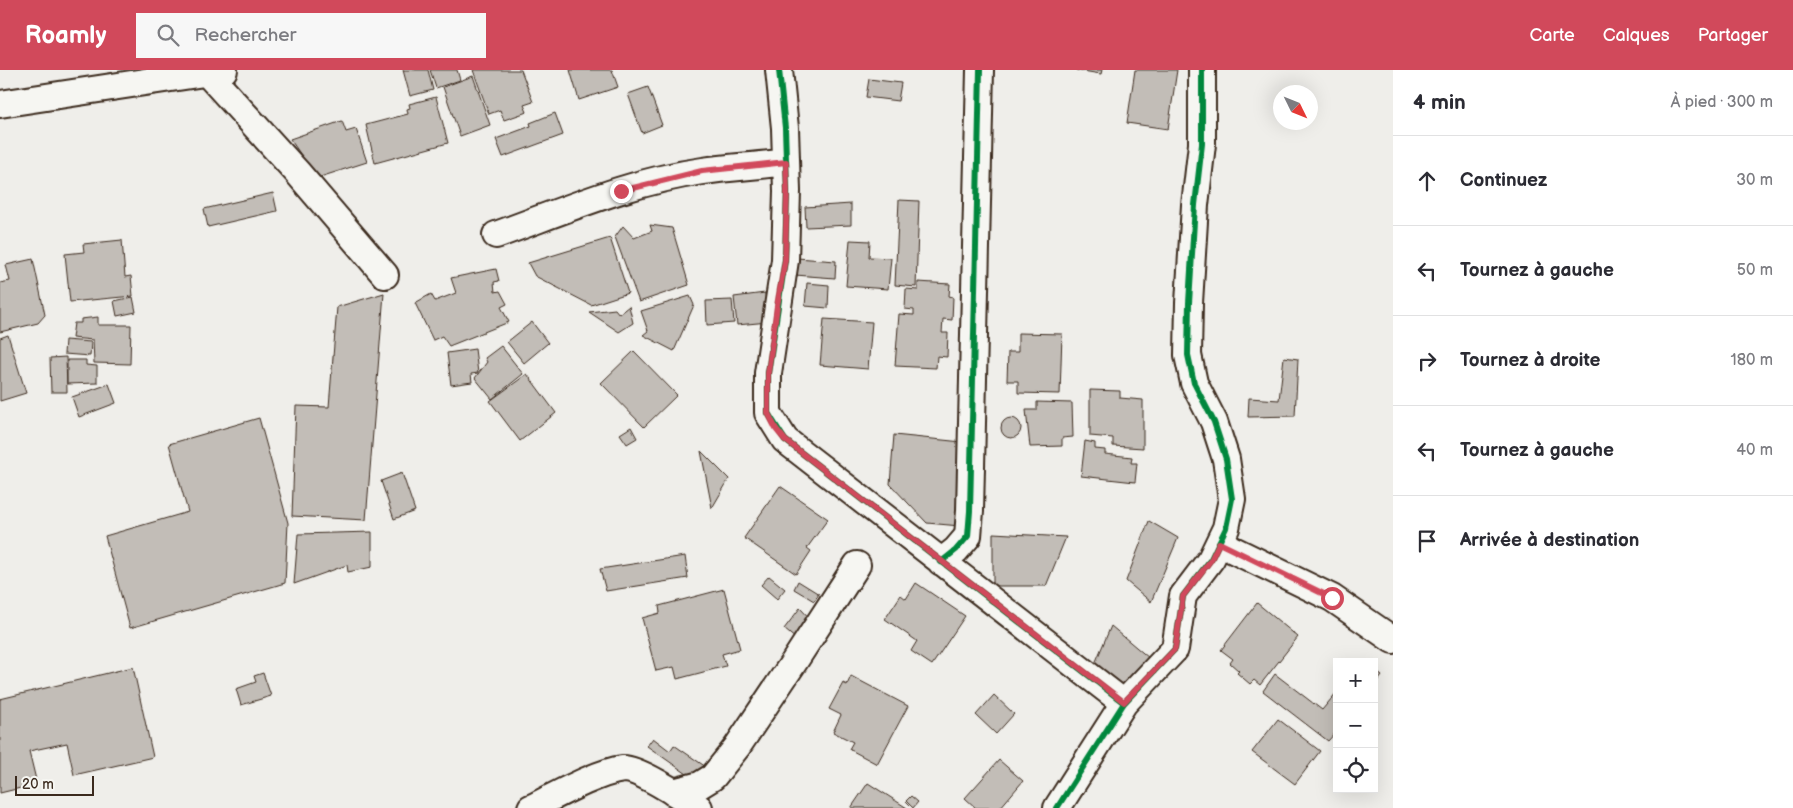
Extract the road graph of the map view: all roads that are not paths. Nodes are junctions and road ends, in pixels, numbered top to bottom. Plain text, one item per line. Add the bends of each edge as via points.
1 (779, 70) edge
2 (980, 70) edge
3 (1202, 70) edge
4 (216, 71) edge
5 (0, 104) edge
6 (786, 162) junction
7 (496, 235) dead end
8 (385, 275) dead end
9 (1219, 543) junction
10 (941, 562) junction
11 (856, 565) dead end
12 (1393, 640) edge
13 (1124, 702) junction
14 (673, 792) junction
15 (531, 808) edge
16 (699, 808) edge
17 (1057, 808) edge

1 - 6 street
2 - 10 street via 970,512 968,536
3 - 9 street via 1202,144 1194,205 1188,355 1194,383 1214,422 1227,467 1232,499
4 - 5 street
4 - 8 street
6 - 7 street via 702,171 664,179
6 - 10 street via 785,260 768,373 768,413 785,440
9 - 12 street via 1332,598
9 - 13 street via 1211,560 1183,596 1175,649
10 - 13 street
11 - 14 street via 737,747 713,777 700,785
13 - 17 street
14 - 15 street via 625,769 594,778
14 - 16 street

